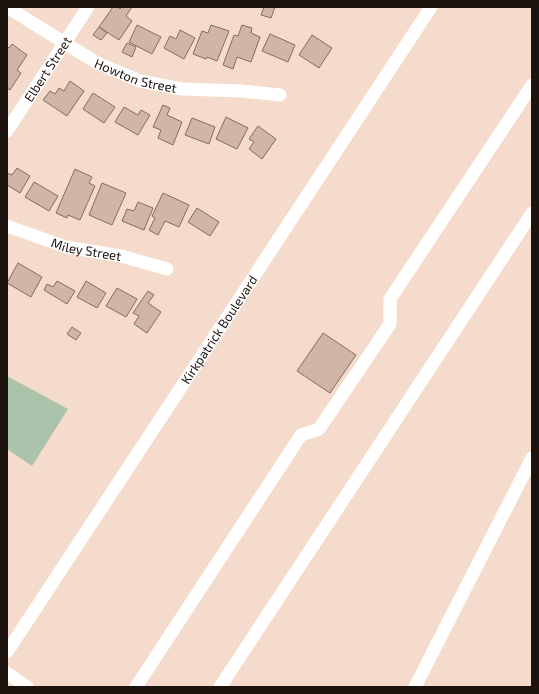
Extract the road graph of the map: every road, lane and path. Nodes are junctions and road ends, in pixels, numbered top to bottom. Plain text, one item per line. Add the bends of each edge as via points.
1 (7, 7) edge
2 (88, 7) edge
3 (431, 7) edge
4 (64, 44) junction
5 (532, 85) edge
6 (280, 95) dead end
7 (7, 131) edge
8 (532, 213) edge
9 (7, 226) edge
10 (167, 268) dead end
11 (532, 458) edge
12 (7, 652) edge
13 (7, 673) edge
14 (27, 687) edge
15 (136, 687) edge
16 (220, 687) edge
17 (415, 687) edge

1 - 4 street, Howton Street
2 - 4 street, Elbert Street
3 - 12 street, Kirkpatrick Boulevard
4 - 6 street, Howton Street via 97,63 140,80 182,89
4 - 7 street, Elbert Street
5 - 15 street via 390,299 390,324 319,429 301,435
8 - 16 street
9 - 10 street, Miley Street via 66,247 121,256
11 - 17 street
13 - 14 street

